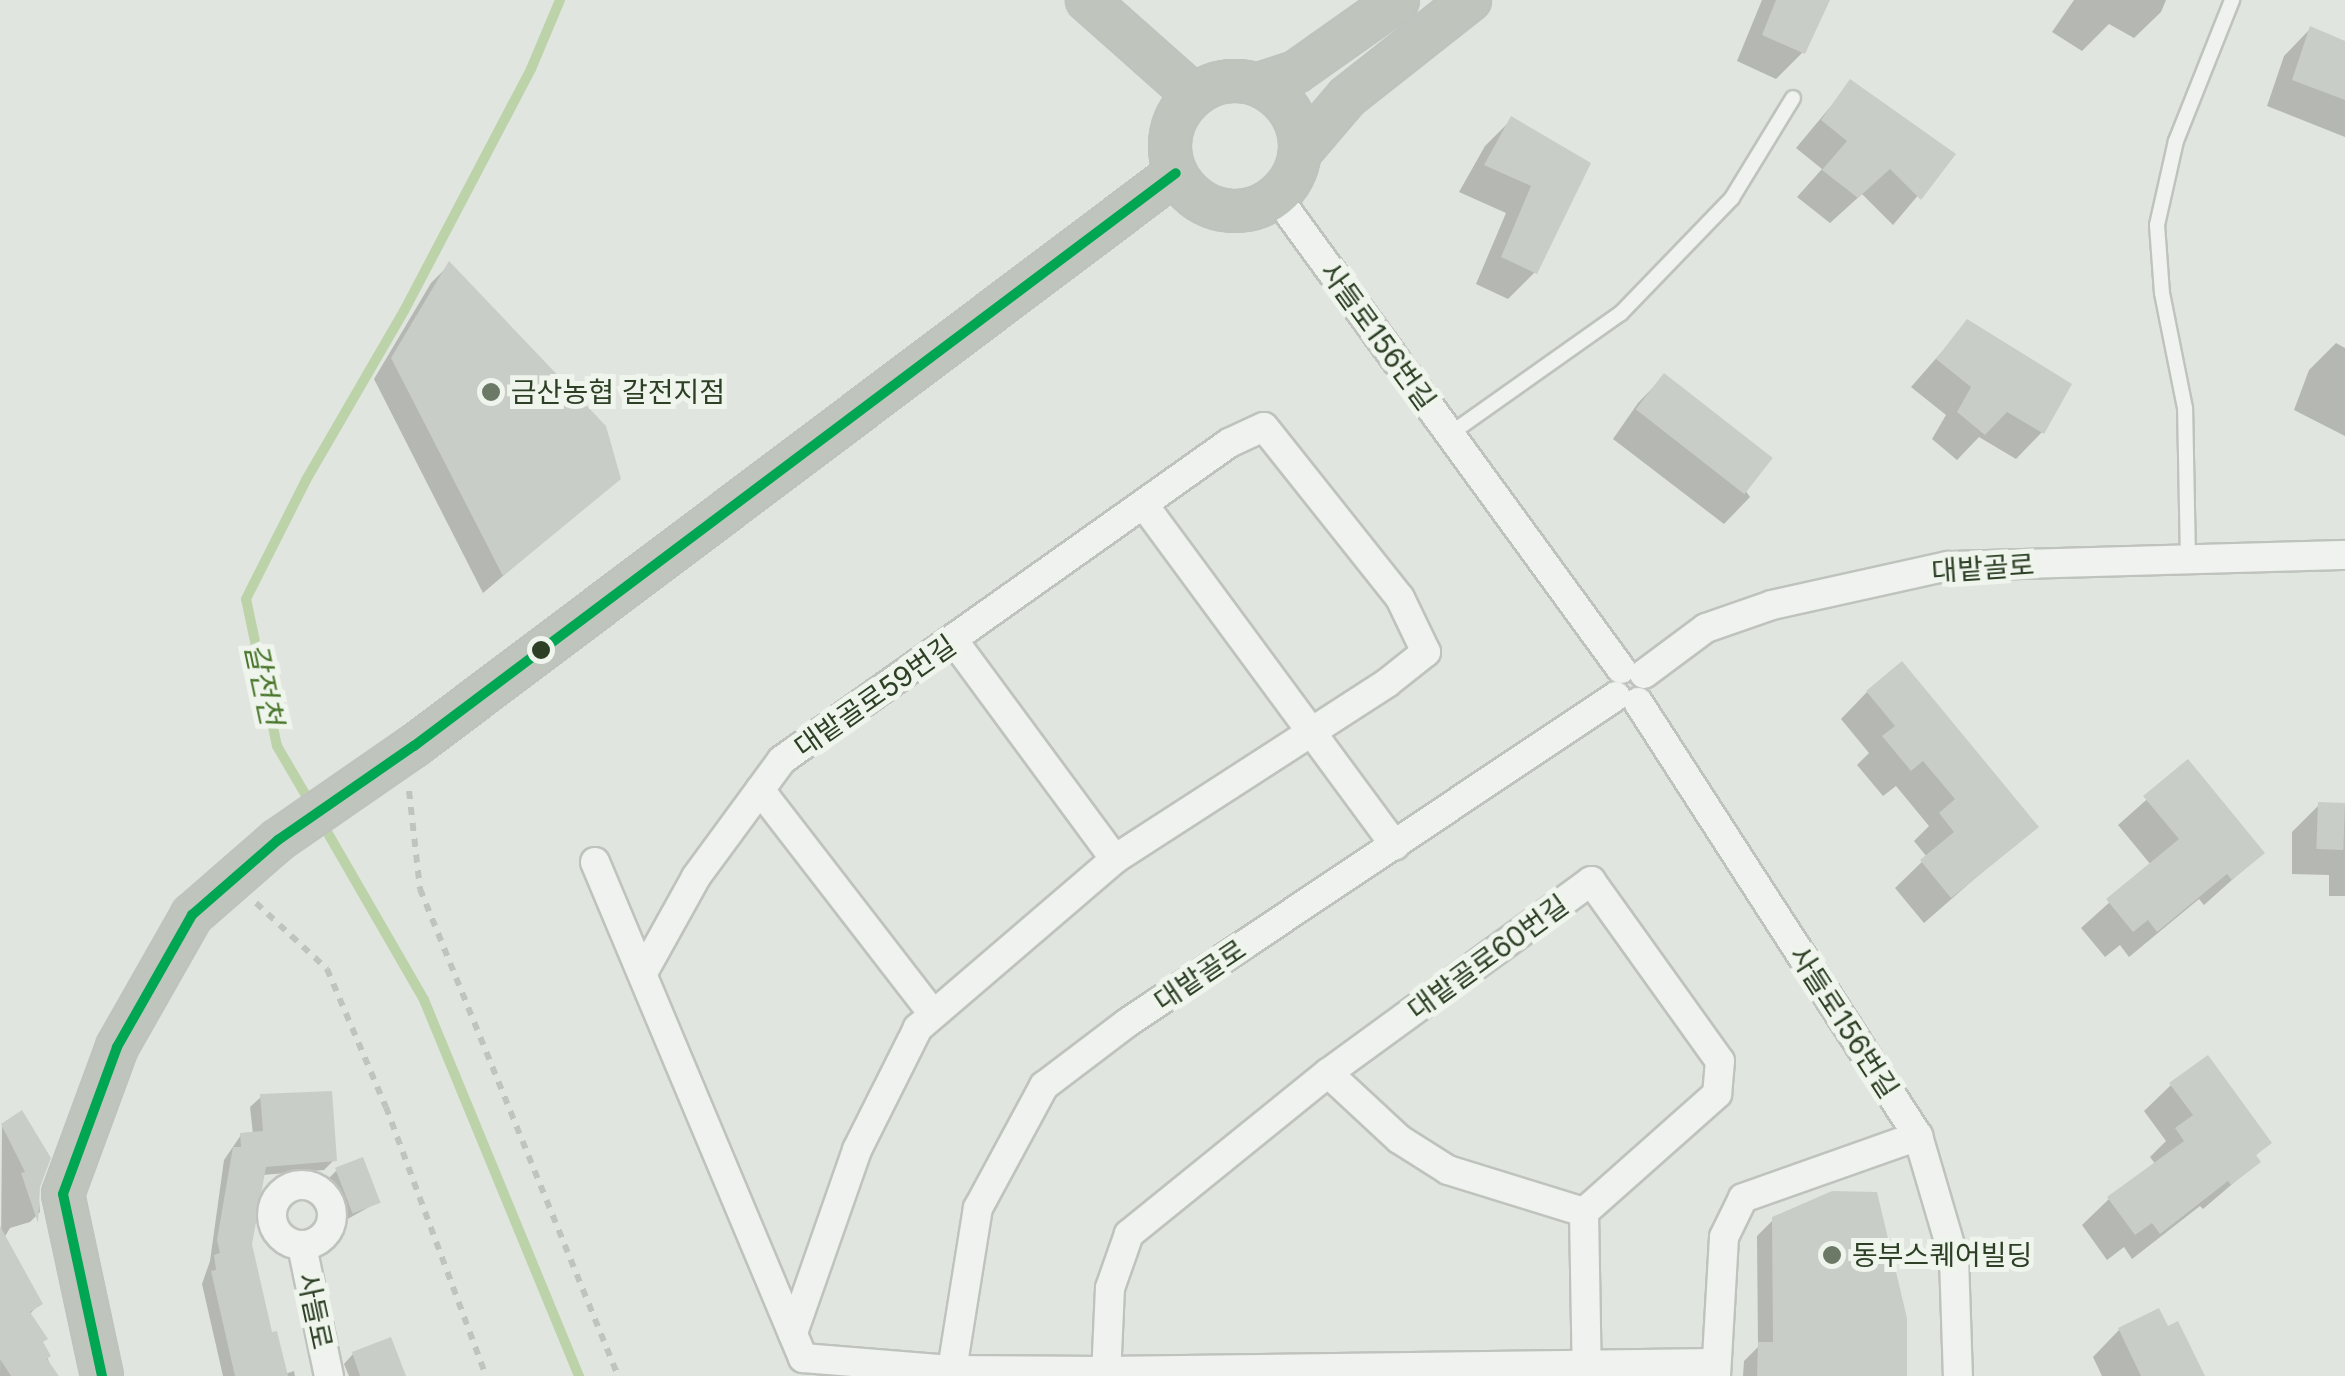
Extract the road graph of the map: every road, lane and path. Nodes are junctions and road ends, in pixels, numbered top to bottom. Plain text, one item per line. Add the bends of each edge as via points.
1 (1088, 0) edge
2 (1398, 0) edge
3 (1470, 0) edge
4 (2232, 0) edge
5 (1259, 84) junction
6 (1194, 95) junction
7 (1793, 98) dead end
8 (1301, 151) junction
9 (1176, 173) junction
10 (1277, 197) junction
11 (1450, 434) junction
12 (1144, 505) junction
13 (2345, 555) edge
14 (2188, 560) junction
15 (954, 641) junction
16 (1630, 686) junction
17 (1313, 731) junction
18 (411, 763) junction
19 (760, 790) junction
20 (1394, 845) junction
21 (1116, 859) junction
22 (596, 862) dead end
23 (255, 902) dead end
24 (644, 972) junction
25 (933, 1014) junction
26 (1328, 1073) junction
27 (1918, 1136) junction
28 (1584, 1212) junction
29 (302, 1246) dead end
30 (793, 1333) junction
31 (1716, 1370) edge
32 (1587, 1371) edge
33 (951, 1373) edge
34 (1106, 1374) edge
35 (102, 1376) edge
36 (329, 1376) edge
37 (486, 1376) edge
38 (618, 1376) edge
39 (1958, 1376) edge

1 - 6 street
2 - 5 street via 1296,72
3 - 8 street via 1348,97
4 - 14 lane via 2176,142 2158,224 2162,293 2186,408
5 - 6 street via 1225,81
5 - 8 street via 1295,119
6 - 9 street via 1174,122 1170,156
7 - 11 lane via 1732,198 1621,312
8 - 10 street via 1297,170
9 - 10 street via 1212,208 1246,211
9 - 18 street
10 - 11 street, 사들로156번길
11 - 16 street, 사들로156번길
12 - 15 street, 대밭골로59번길
12 - 17 street
12 - 17 street, 대밭골로59번길 via 1229,443 1264,427 1400,598 1426,652
13 - 14 street, 대밭골로
14 - 16 street, 대밭골로 via 1948,566 1772,605 1706,628
15 - 19 street, 대밭골로59번길 via 782,760
15 - 21 street
16 - 20 street, 대밭골로
16 - 27 street, 사들로156번길
17 - 20 street
17 - 21 street
18 - 35 street via 278,840 192,915 117,1046 63,1194
18 - 38 path via 420,890
19 - 24 street, 대밭골로59번길 via 696,877
19 - 25 street
20 - 33 street, 대밭골로 via 1044,1086 978,1208
21 - 25 street
22 - 24 street
23 - 37 path via 327,969
24 - 30 street
25 - 30 street via 918,1028 857,1150
26 - 28 street via 1399,1139 1448,1170
26 - 28 street, 대밭골로60번길 via 1591,882 1720,1060 1717,1094
26 - 34 street, 대밭골로60번길 via 1129,1234 1110,1288
27 - 31 street via 1743,1198 1724,1236
27 - 39 street, 사들로156번길 via 1954,1258
28 - 32 street
29 - 36 street, 사들로
30 - 33 street via 803,1358
31 - 32 street
32 - 34 street
33 - 34 street

